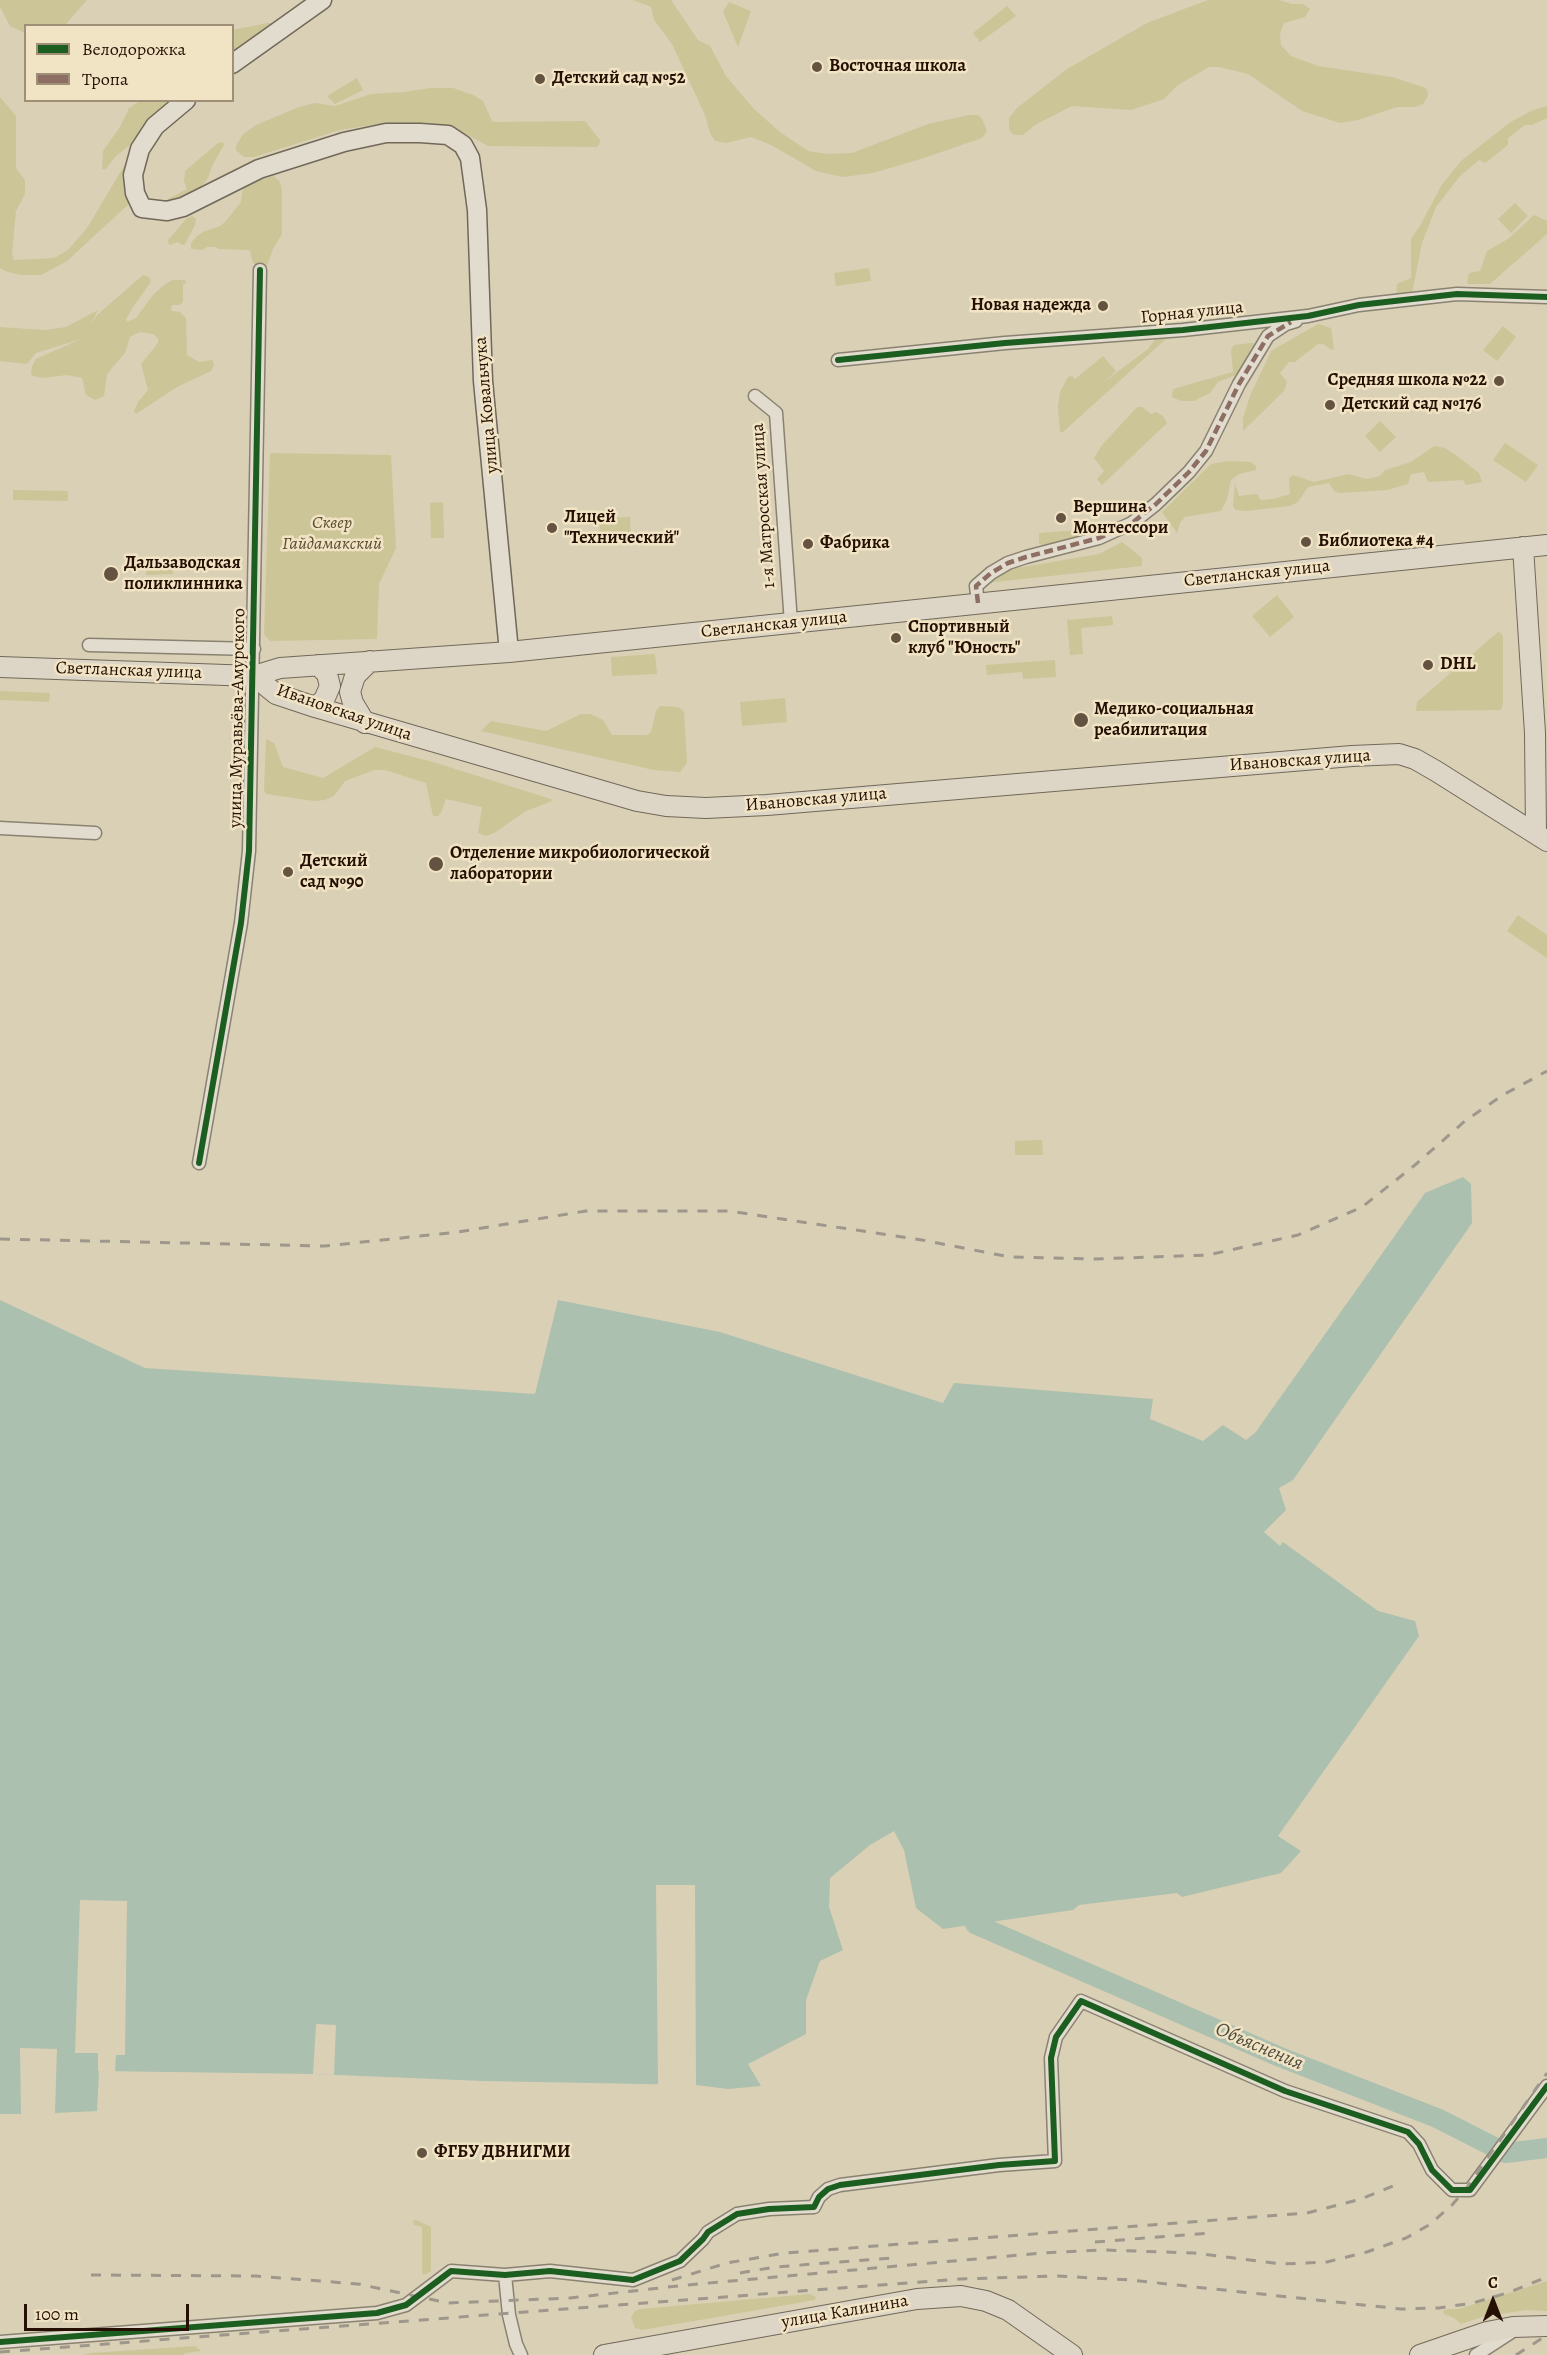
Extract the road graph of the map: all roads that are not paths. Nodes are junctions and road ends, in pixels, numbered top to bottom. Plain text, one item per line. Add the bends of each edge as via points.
1 (322, 0) edge
2 (234, 63) edge
3 (184, 102) edge
4 (260, 270) dead end
5 (1547, 297) edge
6 (1308, 316) junction
7 (838, 360) dead end
8 (755, 396) dead end
9 (1547, 544) edge
10 (1523, 547) junction
11 (978, 603) junction
12 (791, 623) junction
13 (89, 645) dead end
14 (254, 648) junction
15 (509, 652) junction
16 (370, 661) junction
17 (318, 665) junction
18 (0, 667) edge
19 (254, 676) junction
20 (315, 708) junction
21 (365, 723) junction
22 (0, 828) edge
23 (95, 833) dead end
24 (1541, 837) edge
25 (199, 1163) dead end
26 (1547, 2086) edge
27 (505, 2275) junction
28 (1521, 2326) junction
29 (1547, 2326) edge
30 (0, 2342) edge
31 (521, 2355) edge
32 (604, 2355) edge
33 (1072, 2355) edge
34 (1420, 2355) edge
35 (1476, 2355) edge

1 - 2 main road
3 - 15 main road, улица Ковальчука via 155,126 141,149 133,175 142,207 167,211 183,207 259,169 344,142 386,134 448,135 462,145 470,158 477,210 483,381
4 - 14 street, улица Муравьёва-Амурского
5 - 6 street, Горная улица via 1457,294 1359,305
6 - 7 street, Горная улица
6 - 11 street via 1268,336 1206,451 1156,504 1132,523 1099,538 1008,563 976,586
8 - 12 street, 1-я Матросская улица via 776,413
9 - 10 main road, Светланская улица
10 - 11 main road, Светланская улица
10 - 24 main road
11 - 12 main road, Светланская улица
12 - 15 main road, Светланская улица
13 - 14 street
14 - 19 street, улица Муравьёва-Амурского
15 - 16 main road, Светланская улица
16 - 17 main road, Светланская улица
16 - 21 main road via 355,676 350,692
17 - 19 main road, Светланская улица via 280,668
17 - 20 main road via 327,674 330,686
18 - 19 main road, Светланская улица
19 - 20 main road, Ивановская улица via 276,694
19 - 25 street, улица Муравьёва-Амурского via 249,851 241,924
20 - 21 main road, Ивановская улица
21 - 24 main road, Ивановская улица via 637,801 706,808 1399,754 1422,763
22 - 23 street
26 - 27 street via 1470,2190 1452,2190 1432,2170 1408,2132 1285,2091 1082,2001 1056,2037 1051,2058 1055,2161 840,2185 819,2197 814,2207 737,2214 708,2232 680,2261 633,2280 550,2271
27 - 30 street via 451,2271 406,2305 377,2313
27 - 31 street via 509,2315
28 - 29 main road
28 - 34 main road via 1487,2332
28 - 35 street
32 - 33 main road, улица Калинина via 917,2299 961,2296 1008,2310

